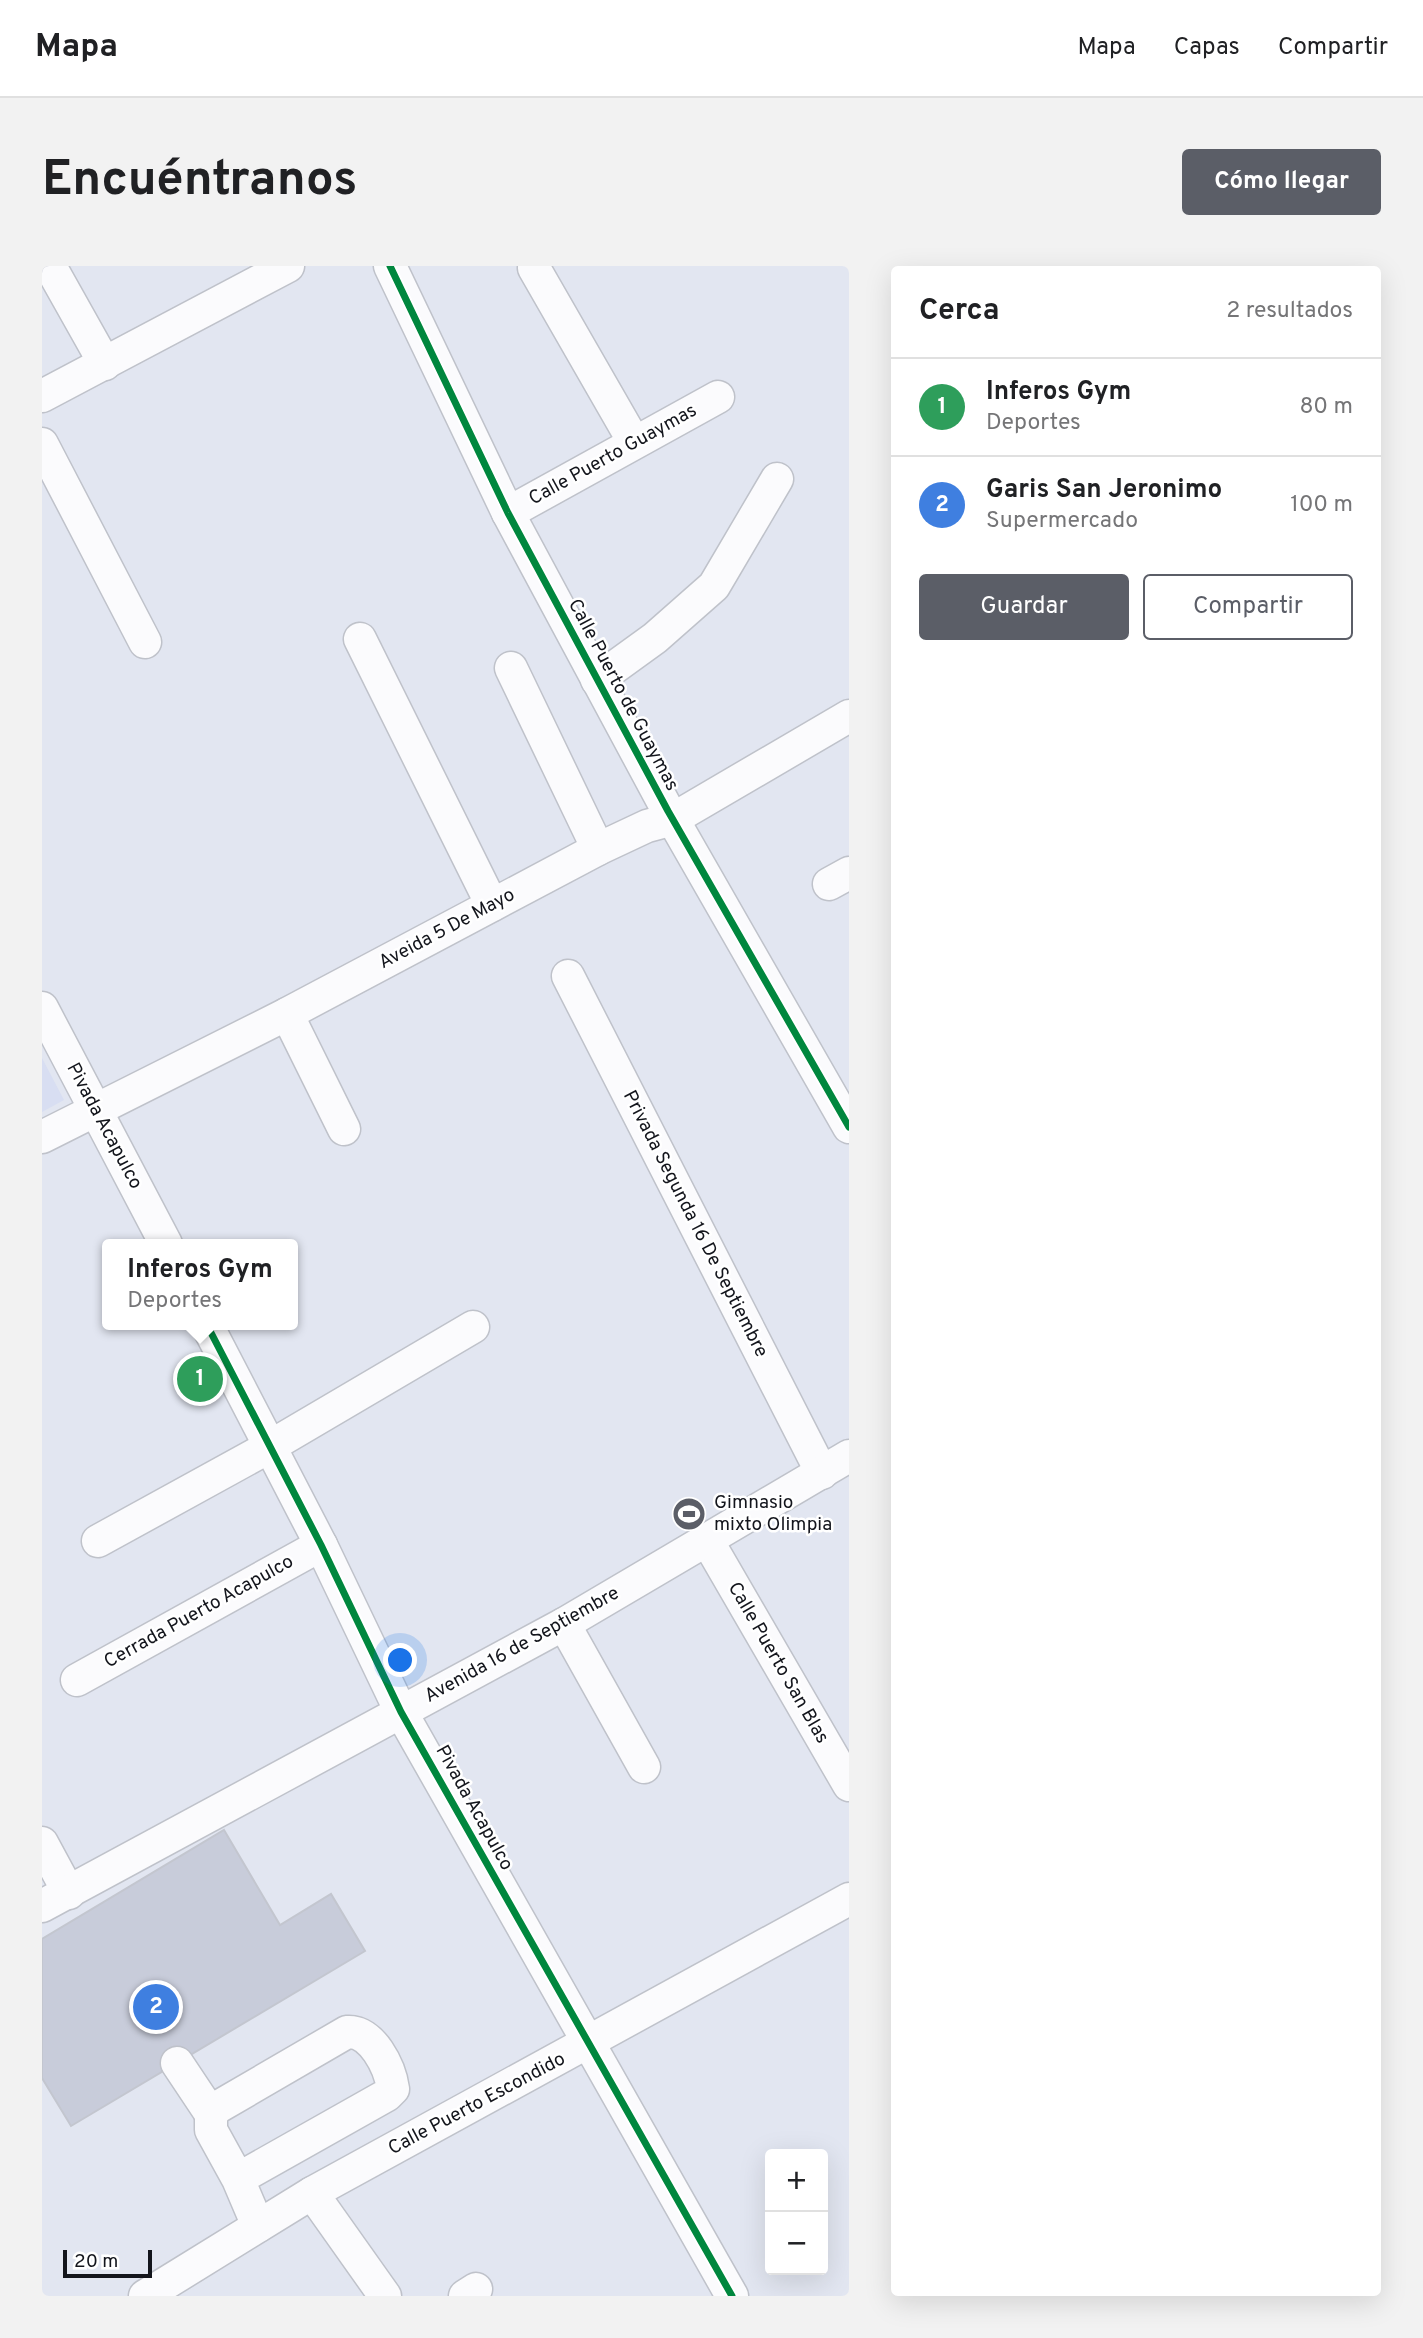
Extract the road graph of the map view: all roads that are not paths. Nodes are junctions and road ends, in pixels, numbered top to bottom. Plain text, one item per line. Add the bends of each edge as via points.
1 (50, 266) edge
2 (288, 266) edge
3 (390, 266) edge
4 (534, 268) edge
5 (105, 364) junction
6 (42, 396) edge
7 (718, 397) dead end
8 (634, 442) junction
9 (42, 444) edge
10 (777, 480) dead end
11 (508, 513) junction
12 (360, 639) dead end
13 (145, 642) dead end
14 (511, 668) dead end
15 (597, 680) junction
16 (849, 716) edge
17 (673, 819) junction
18 (598, 849) junction
19 (492, 905) junction
20 (568, 976) dead end
21 (42, 1008) edge
22 (287, 1014) junction
23 (96, 1108) junction
24 (848, 1124) edge
25 (344, 1129) dead end
26 (42, 1137) edge
27 (163, 1239) edge
28 (473, 1327) dead end
29 (210, 1330) edge
30 (269, 1447) junction
31 (849, 1456) edge
32 (822, 1473) junction
33 (707, 1540) junction
34 (98, 1541) dead end
35 (321, 1545) junction
36 (564, 1624) junction
37 (77, 1680) dead end
38 (401, 1712) junction
39 (645, 1767) dead end
40 (849, 1785) edge
41 (42, 1843) edge
42 (55, 1899) edge
43 (849, 1899) edge
44 (589, 2044) junction
45 (177, 2063) dead end
46 (211, 2114) junction
47 (238, 2179) junction
48 (312, 2193) junction
49 (258, 2226) junction
50 (145, 2296) edge
51 (385, 2296) edge
52 (732, 2296) edge

1 - 5 street
2 - 5 street
3 - 11 street, Calle Puerto de Guaymas
4 - 8 street
5 - 6 street
7 - 8 street, Calle Puerto Guaymas
8 - 11 street, Calle Puerto Guaymas
9 - 13 street
10 - 15 street via 714,586 655,638
11 - 15 street, Calle Puerto de Guaymas
12 - 19 street
14 - 18 street
15 - 17 street, Calle Puerto de Guaymas
16 - 17 street, Aveida 5 De Mayo
17 - 18 street, Aveida 5 De Mayo
17 - 24 street, Calle Puerto de Guaymas
18 - 19 street, Aveida 5 De Mayo
19 - 22 street, Aveida 5 De Mayo
20 - 32 street, Privada Segunda 16 De Septiembre
21 - 23 street, Pivada Acapulco
22 - 23 street, Aveida 5 De Mayo
22 - 25 street
23 - 26 street, Aveida 5 De Mayo
23 - 27 street, Pivada Acapulco
28 - 30 street
29 - 30 street, Pivada Acapulco
30 - 34 street
30 - 35 street, Pivada Acapulco
31 - 32 street, Avenida 16 de Septiembre
32 - 33 street, Avenida 16 de Septiembre
33 - 36 street, Avenida 16 de Septiembre
33 - 40 street, Calle Puerto San Blas
35 - 37 street, Cerrada Puerto Acapulco
35 - 38 street, Pivada Acapulco
36 - 38 street, Avenida 16 de Septiembre
36 - 39 street
38 - 42 street, Avenida 16 de Septiembre
38 - 44 street, Pivada Acapulco
41 - 42 street
43 - 44 street, Calle Puerto Escondido
44 - 48 street, Calle Puerto Escondido
44 - 52 street, Pivada Acapulco
45 - 46 street
46 - 47 street via 211,2130
46 - 47 street via 348,2032 366,2035 391,2079 393,2089 379,2102
47 - 49 street
48 - 49 street, Calle Puerto Escondido
48 - 51 street
49 - 50 street, Calle Puerto Escondido

